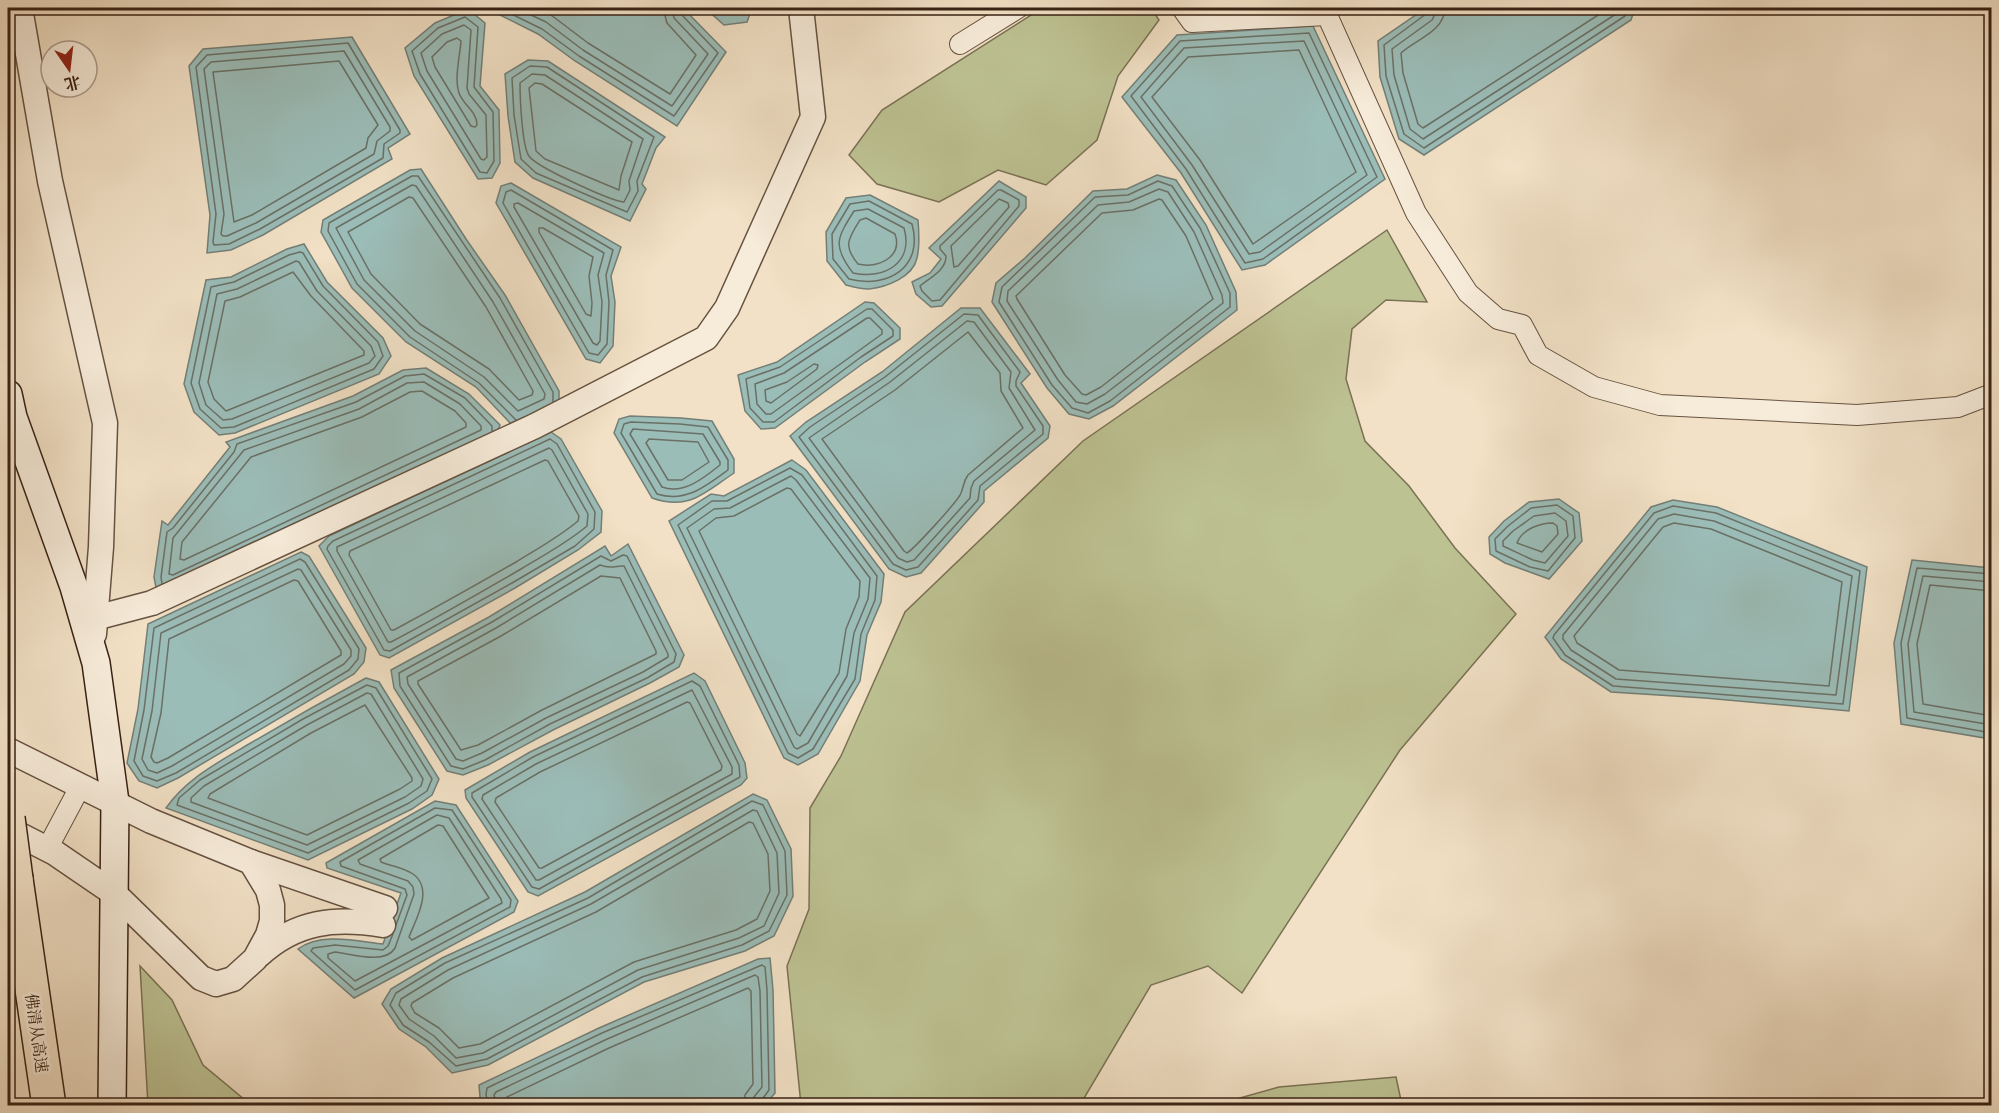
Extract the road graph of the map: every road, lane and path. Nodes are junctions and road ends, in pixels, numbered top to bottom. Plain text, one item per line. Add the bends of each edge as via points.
1 (20, 8) edge
2 (801, 8) edge
3 (1018, 8) edge
4 (1182, 8) edge
5 (1328, 11) edge
6 (960, 44) dead end
7 (8, 394) edge
8 (1992, 394) edge
9 (95, 618) junction
10 (96, 663) junction
11 (8, 750) edge
12 (80, 787) junction
13 (114, 802) junction
14 (8, 818) edge
15 (8, 829) edge
16 (47, 849) junction
17 (251, 862) junction
18 (115, 894) junction
19 (255, 959) junction
20 (49, 1106) edge
21 (111, 1106) edge

1 - 9 street via 50,181 105,423
2 - 9 street via 813,117 727,308 706,338 534,426 152,603
3 - 6 street
4 - 5 street via 1192,22
5 - 8 street via 1416,213 1468,293 1498,319 1522,325 1538,355 1594,387 1660,405 1857,415 1958,407
7 - 10 main road
9 - 10 street
10 - 13 main road
11 - 12 street
12 - 13 street
12 - 16 street
13 - 17 street
13 - 18 main road
14 - 20 highway, 佛清从高速, bridge
15 - 16 street
16 - 18 street
17 - 19 street via 272,905 268,935
17 - 19 street via 384,916 321,922 288,933
18 - 19 street via 201,978 216,984 233,979
18 - 21 main road

